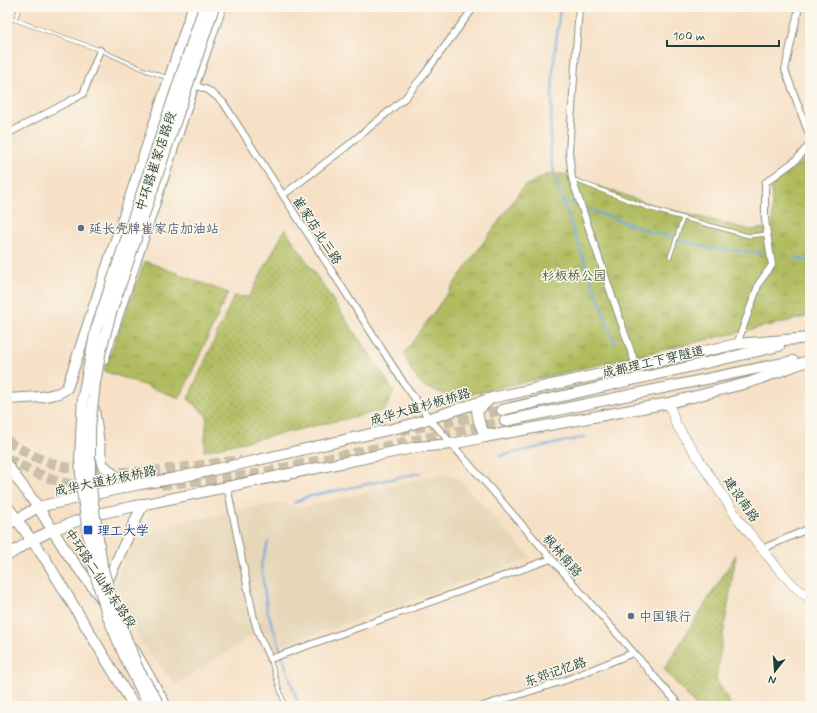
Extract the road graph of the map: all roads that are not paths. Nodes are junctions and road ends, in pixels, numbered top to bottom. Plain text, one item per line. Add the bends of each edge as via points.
1 (20, 7) edge
2 (193, 7) edge
3 (204, 7) edge
4 (214, 7) edge
5 (221, 7) edge
6 (474, 7) edge
7 (579, 7) edge
8 (799, 7) edge
9 (7, 17) edge
10 (15, 20) junction
11 (100, 50) junction
12 (170, 78) junction
13 (194, 84) junction
14 (7, 134) edge
15 (810, 137) edge
16 (810, 144) edge
17 (572, 179) junction
18 (283, 195) junction
19 (683, 218) junction
20 (767, 234) junction
21 (670, 257) dead end
22 (810, 338) edge
23 (737, 344) junction
24 (810, 359) edge
25 (636, 366) junction
26 (492, 398) junction
27 (7, 399) edge
28 (670, 403) junction
29 (502, 410) tunnel mouth
30 (429, 418) junction
31 (505, 421) tunnel mouth
32 (501, 434) junction
33 (452, 444) junction
34 (7, 465) edge
35 (140, 484) junction
36 (227, 486) junction
37 (143, 504) junction
38 (7, 506) edge
39 (38, 507) junction
40 (7, 514) edge
41 (17, 518) junction
42 (7, 525) edge
43 (810, 528) edge
44 (52, 530) junction
45 (32, 540) junction
46 (762, 549) junction
47 (7, 556) edge
48 (551, 559) junction
49 (810, 599) edge
50 (110, 609) junction
51 (633, 653) junction
52 (270, 659) junction
53 (134, 706) edge
54 (149, 706) edge
55 (160, 706) edge
56 (166, 706) edge
57 (285, 706) edge
58 (483, 706) edge
59 (680, 706) edge

1 - 10 lane
2 - 12 main road, 中环路崔家店路段
3 - 54 main road, bridge via 96,329 83,397 80,458 93,567 108,617
4 - 55 main road, bridge via 111,313 95,382 90,428 90,478 102,566 114,607 138,669
5 - 13 main road, 中环路崔家店路段
6 - 18 street via 405,98
7 - 17 street via 569,151
8 - 15 street via 786,70
9 - 10 lane
10 - 11 lane
11 - 12 lane
11 - 14 street via 83,94
12 - 13 street, 崔家店北三路
12 - 27 main road, 中环路崔家店路段 via 67,388 42,397
13 - 18 street, 崔家店北三路 via 208,90 223,102
13 - 35 main road, 中环路崔家店路段 via 98,375 95,392 94,410 102,464 115,476
16 - 20 street via 796,160 765,183
17 - 19 lane via 651,209
17 - 25 street
18 - 30 street, 崔家店北三路 via 405,385
19 - 20 lane via 749,236
19 - 21 lane
20 - 23 street via 772,265 759,283
22 - 23 main road, 成华大道杉板桥路
22 - 29 main road, 成都理工下穿隧道
23 - 25 main road, 成华大道杉板桥路
24 - 28 main road via 751,382
24 - 31 main road
25 - 26 main road, 成华大道杉板桥路
26 - 30 main road, 成华大道杉板桥路
26 - 32 main road via 477,411 479,422 484,433
28 - 32 main road
28 - 46 street, 建设南路 via 676,424 738,519
30 - 33 street, 枫林南路
30 - 35 main road, 成华大道杉板桥路 via 409,425 245,463
32 - 33 main road
33 - 36 main road via 417,447
33 - 48 street, 枫林南路
34 - 39 main road, 中环路二仙桥东路段
35 - 39 main road, 成华大道杉板桥路
36 - 37 main road
36 - 52 street via 254,619
37 - 44 main road via 93,515
37 - 50 main road via 105,588
38 - 41 main road
39 - 41 main road, 成华大道杉板桥路
39 - 44 main road, 中环路二仙桥东路段
40 - 41 street
41 - 42 main road, 成华大道杉板桥路
41 - 45 main road
43 - 46 street
44 - 45 main road
44 - 50 main road, 中环路二仙桥东路段
45 - 47 main road
45 - 53 main road
46 - 49 street, 建设南路 via 793,585
48 - 51 street, 枫林南路
48 - 52 street
50 - 56 main road, 中环路二仙桥东路段
51 - 58 street, 东郊记忆路 via 566,680
51 - 59 street, 枫林南路
52 - 57 lane

